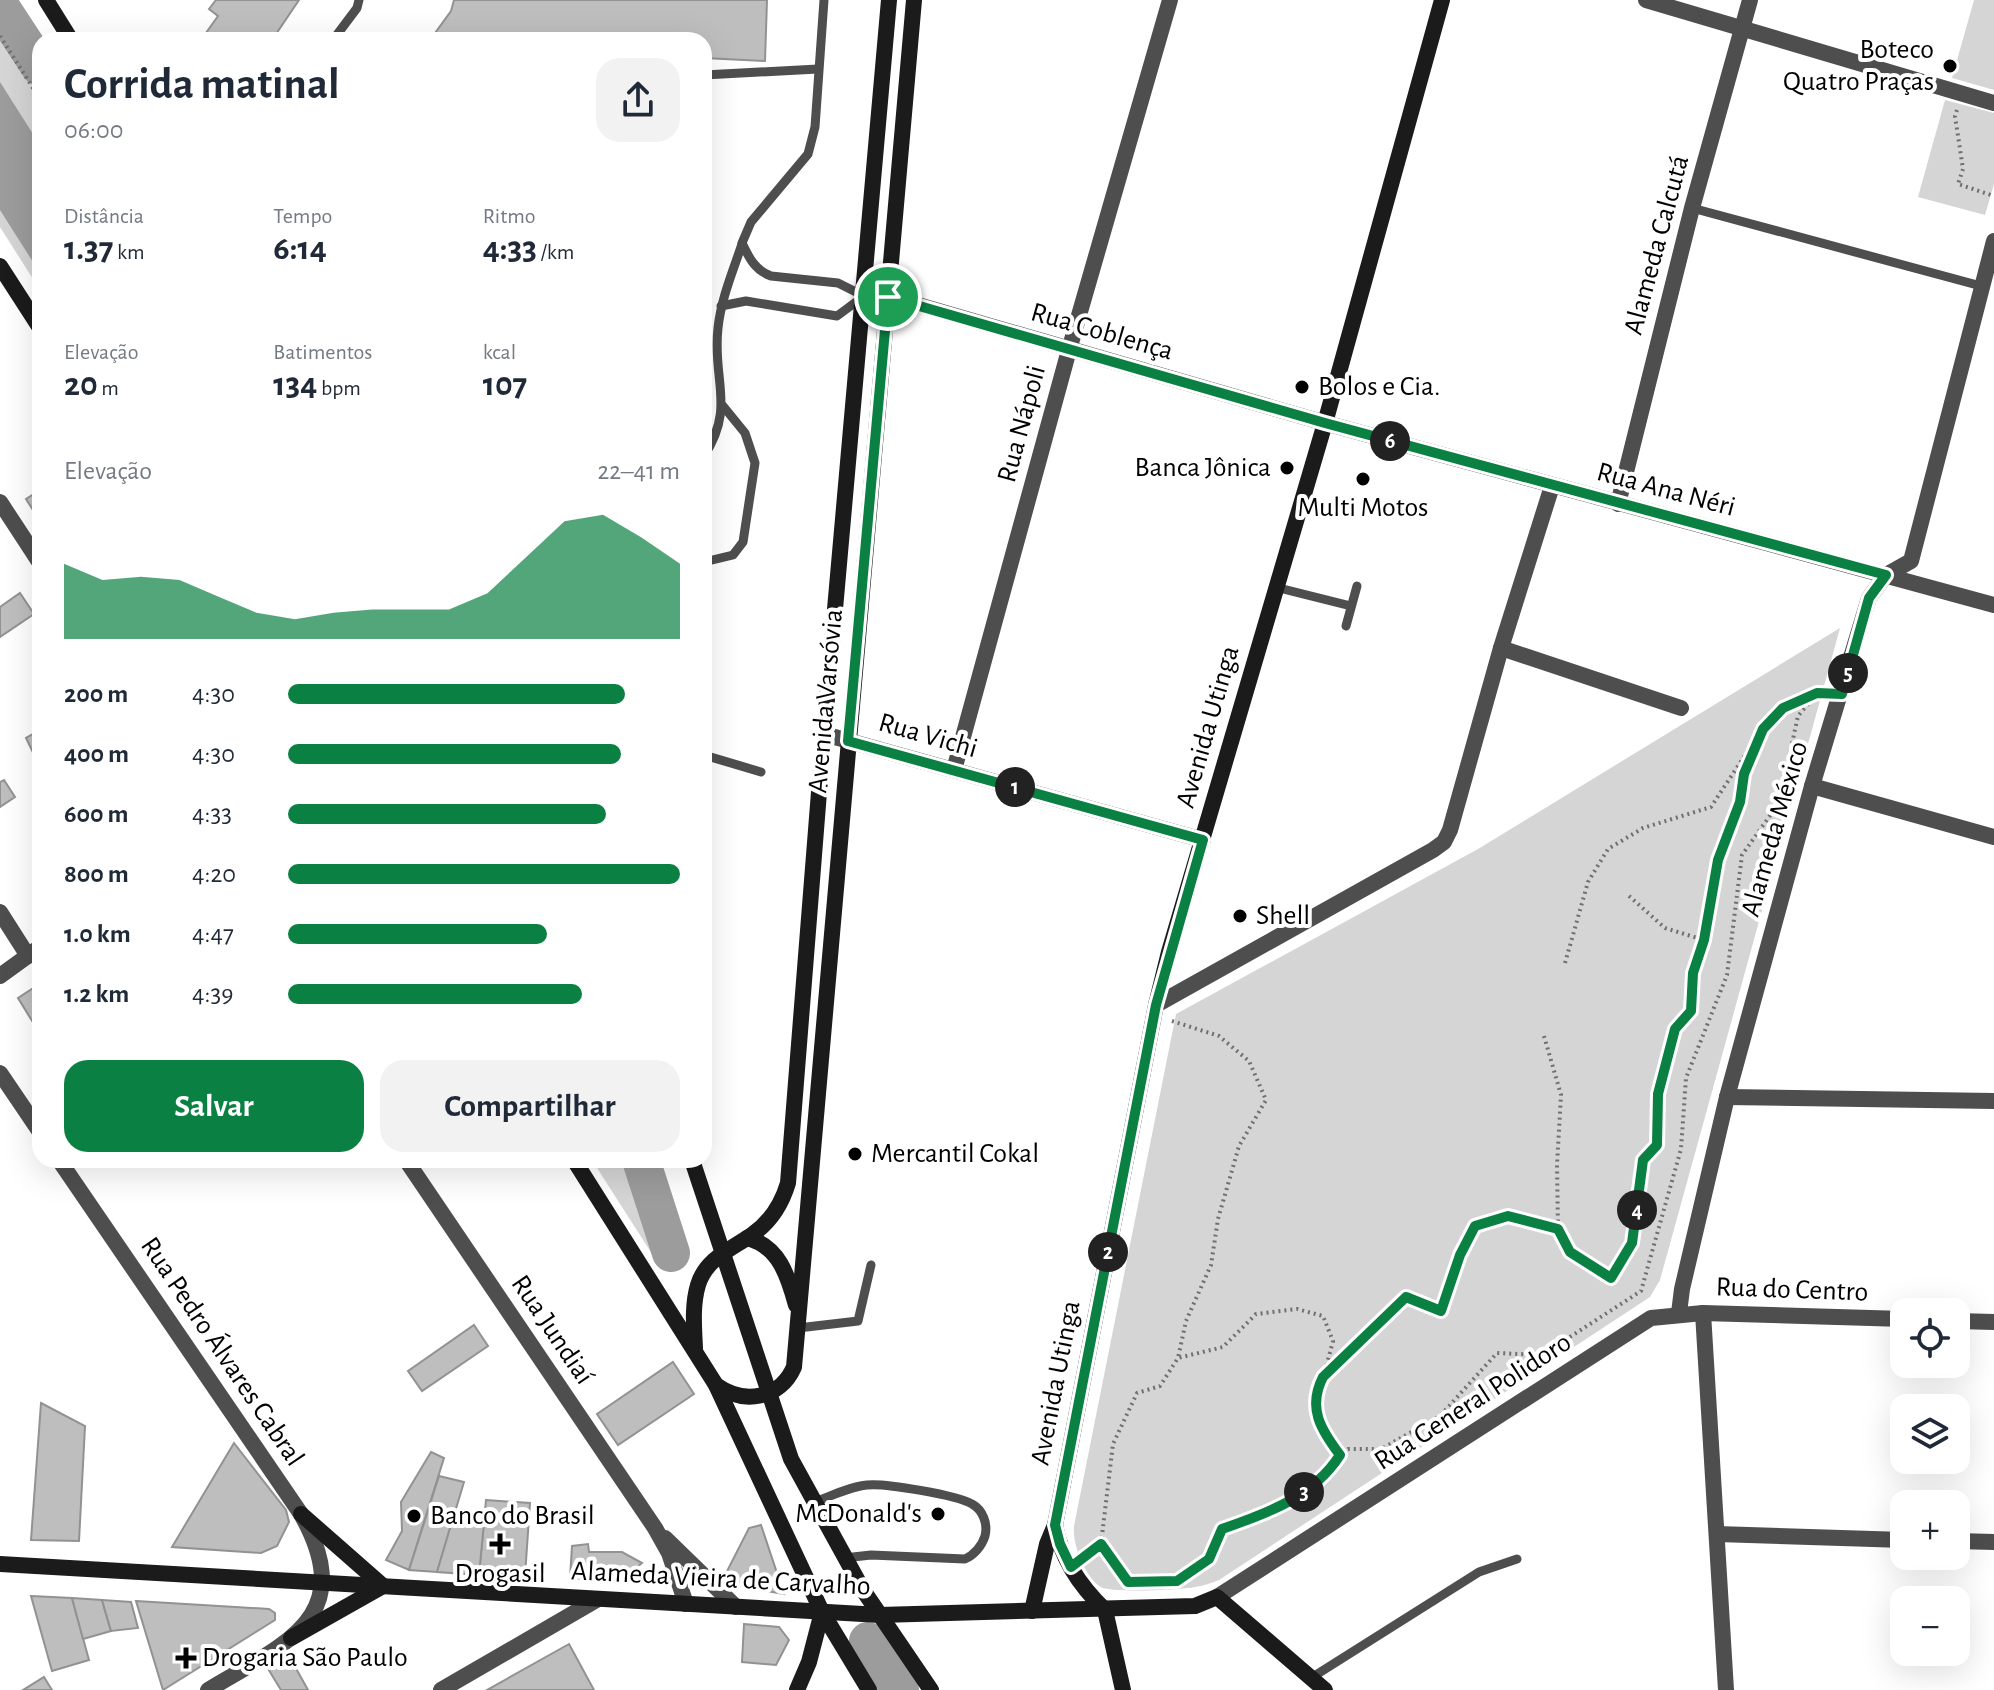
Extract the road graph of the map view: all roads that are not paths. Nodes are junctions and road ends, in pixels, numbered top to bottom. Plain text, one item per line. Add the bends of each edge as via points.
1 (46, 0) edge
2 (359, 0) edge
3 (824, 0) edge
4 (889, 0) edge
5 (914, 0) edge
6 (1170, 0) edge
7 (1442, 0) edge
8 (1646, 0) edge
9 (1750, 0) edge
10 (1742, 28) junction
11 (66, 32) edge
12 (339, 32) edge
13 (818, 69) junction
14 (712, 75) edge
15 (1994, 103) edge
16 (1692, 208) junction
17 (1994, 241) edge
18 (742, 243) junction
19 (0, 266) edge
20 (1981, 286) junction
21 (864, 296) junction
22 (888, 297) junction
23 (721, 306) junction
24 (32, 316) edge
25 (1069, 350) junction
26 (723, 406) junction
27 (1325, 423) junction
28 (712, 444) edge
29 (1552, 486) junction
30 (0, 502) edge
31 (1618, 504) junction
32 (32, 551) edge
33 (712, 560) edge
34 (1886, 575) junction
35 (1357, 586) dead end
36 (1275, 587) junction
37 (1994, 605) edge
38 (1351, 606) junction
39 (1346, 626) dead end
40 (1501, 648) junction
41 (1681, 708) dead end
42 (824, 734) junction
43 (848, 741) junction
44 (712, 757) edge
45 (954, 770) junction
46 (761, 772) dead end
47 (1812, 786) junction
48 (1994, 837) edge
49 (1203, 840) junction
50 (0, 912) edge
51 (32, 950) edge
52 (32, 953) edge
53 (0, 976) edge
54 (1155, 1010) junction
55 (0, 1073) edge
56 (1727, 1097) junction
57 (1994, 1101) edge
58 (32, 1120) edge
59 (64, 1168) edge
60 (411, 1168) edge
61 (579, 1168) edge
62 (695, 1168) edge
63 (747, 1238) junction
64 (722, 1254) junction
65 (871, 1265) dead end
66 (1679, 1313) junction
67 (1703, 1313) junction
68 (1890, 1319) edge
69 (1970, 1321) edge
70 (1994, 1322) edge
71 (799, 1323) junction
72 (695, 1348) junction
73 (716, 1385) junction
74 (767, 1394) junction
75 (813, 1503) junction
76 (301, 1514) junction
77 (1055, 1525) junction
78 (655, 1528) junction
79 (1717, 1534) junction
80 (1890, 1540) edge
81 (1970, 1541) edge
82 (1994, 1542) edge
83 (844, 1558) junction
84 (1517, 1559) dead end
85 (0, 1564) edge
86 (323, 1583) junction
87 (383, 1586) junction
88 (1217, 1597) junction
89 (598, 1599) junction
90 (686, 1604) junction
91 (736, 1607) junction
92 (1105, 1610) junction
93 (1032, 1611) junction
94 (822, 1612) junction
95 (880, 1615) junction
96 (291, 1638) junction
97 (1311, 1678) junction
98 (208, 1690) edge
99 (441, 1690) edge
100 (797, 1690) edge
101 (869, 1690) edge
102 (931, 1690) edge
103 (1123, 1690) edge
104 (1325, 1690) edge
105 (1726, 1690) edge

1 - 11 main road
2 - 12 lane
3 - 13 lane
4 - 21 main road, Avenida Varsóvia
5 - 22 main road, Avenida Varsóvia
6 - 25 street, Rua Nápoli
7 - 27 main road, Avenida Utinga
8 - 10 street
9 - 10 street, Alameda Calcutá
10 - 15 street
10 - 16 street, Alameda Calcutá
13 - 14 lane
13 - 18 lane via 808,154 751,222
16 - 20 lane
16 - 31 street, Alameda Calcutá
17 - 20 street, Alameda México
18 - 21 lane via 761,272 838,283
18 - 23 lane
19 - 24 main road
20 - 34 street, Alameda México via 1911,561
21 - 22 street, Rua Coblença
21 - 23 lane via 837,316 746,301
21 - 42 main road, Avenida Varsóvia
22 - 25 street, Rua Coblença
22 - 43 main road, Avenida Varsóvia
23 - 26 lane via 716,361
25 - 27 street, Rua Coblença
25 - 45 street, Rua Nápoli
26 - 28 lane
26 - 33 lane via 745,433 755,463 743,542 733,555
27 - 29 street, Rua Ana Néri
27 - 36 main road, Avenida Utinga
29 - 31 street, Rua Ana Néri
29 - 40 street
30 - 32 street
31 - 34 street, Rua Ana Néri
34 - 37 street, Rua Ana Néri
34 - 47 street, Alameda México via 1869,598
35 - 38 lane
36 - 38 lane
36 - 49 main road, Avenida Utinga
38 - 39 lane
40 - 41 street
40 - 54 street via 1444,842
42 - 43 street, Rua Vichi
42 - 63 main road, Avenida Varsóvia via 788,1183 773,1215
43 - 45 street, Rua Vichi
43 - 71 main road, Avenida Varsóvia
44 - 46 lane
45 - 49 street, Rua Vichi
47 - 48 street
47 - 56 street, Alameda México
49 - 54 main road, Avenida Utinga
50 - 51 street
52 - 53 street
54 - 77 main road, Avenida Utinga
55 - 58 street
56 - 57 street
56 - 66 street, Alameda México
59 - 76 street, Rua Pedro Álvares Cabral
60 - 78 street, Rua Jundiaí
61 - 72 main road
62 - 64 main road
63 - 64 main road, Avenida Varsóvia
63 - 71 main road via 768,1247 779,1260
64 - 72 main road, Avenida Varsóvia via 698,1284
64 - 74 main road
65 - 71 lane via 858,1321
66 - 67 street, Rua do Centro
66 - 88 street, Rua General Polidoro via 1638,1325
67 - 68 street, Rua do Centro
67 - 79 street
69 - 70 street
71 - 74 main road, Avenida Varsóvia via 794,1367 787,1382
72 - 73 main road
73 - 74 main road via 733,1394
73 - 94 main road
74 - 75 main road
75 - 83 main road
75 - 83 lane via 868,1485 971,1503 983,1514 983,1542 965,1559
76 - 86 street, Rua Pedro Álvares Cabral via 317,1548
76 - 87 main road
77 - 92 main road via 1071,1567
77 - 93 main road, Avenida Utinga
78 - 90 street, Rua Jundiaí
78 - 91 street, Rua Jundiaí
79 - 80 street
79 - 105 street
81 - 82 street
83 - 95 main road
84 - 97 lane via 1479,1572
85 - 86 main road, Alameda Vieira de Carvalho
86 - 87 main road, Alameda Vieira de Carvalho
86 - 96 street via 319,1604
87 - 89 main road, Alameda Vieira de Carvalho
87 - 96 main road
88 - 92 main road, Alameda Vieira de Carvalho via 1195,1606
88 - 97 main road
89 - 90 main road, Alameda Vieira de Carvalho
89 - 99 street
90 - 91 main road, Alameda Vieira de Carvalho
91 - 94 main road, Alameda Vieira de Carvalho
92 - 93 main road, Alameda Vieira de Carvalho
92 - 103 main road
93 - 95 main road, Alameda Vieira de Carvalho
94 - 95 main road, Alameda Vieira de Carvalho
94 - 100 main road
94 - 101 main road
95 - 102 main road
96 - 98 street
97 - 104 main road

